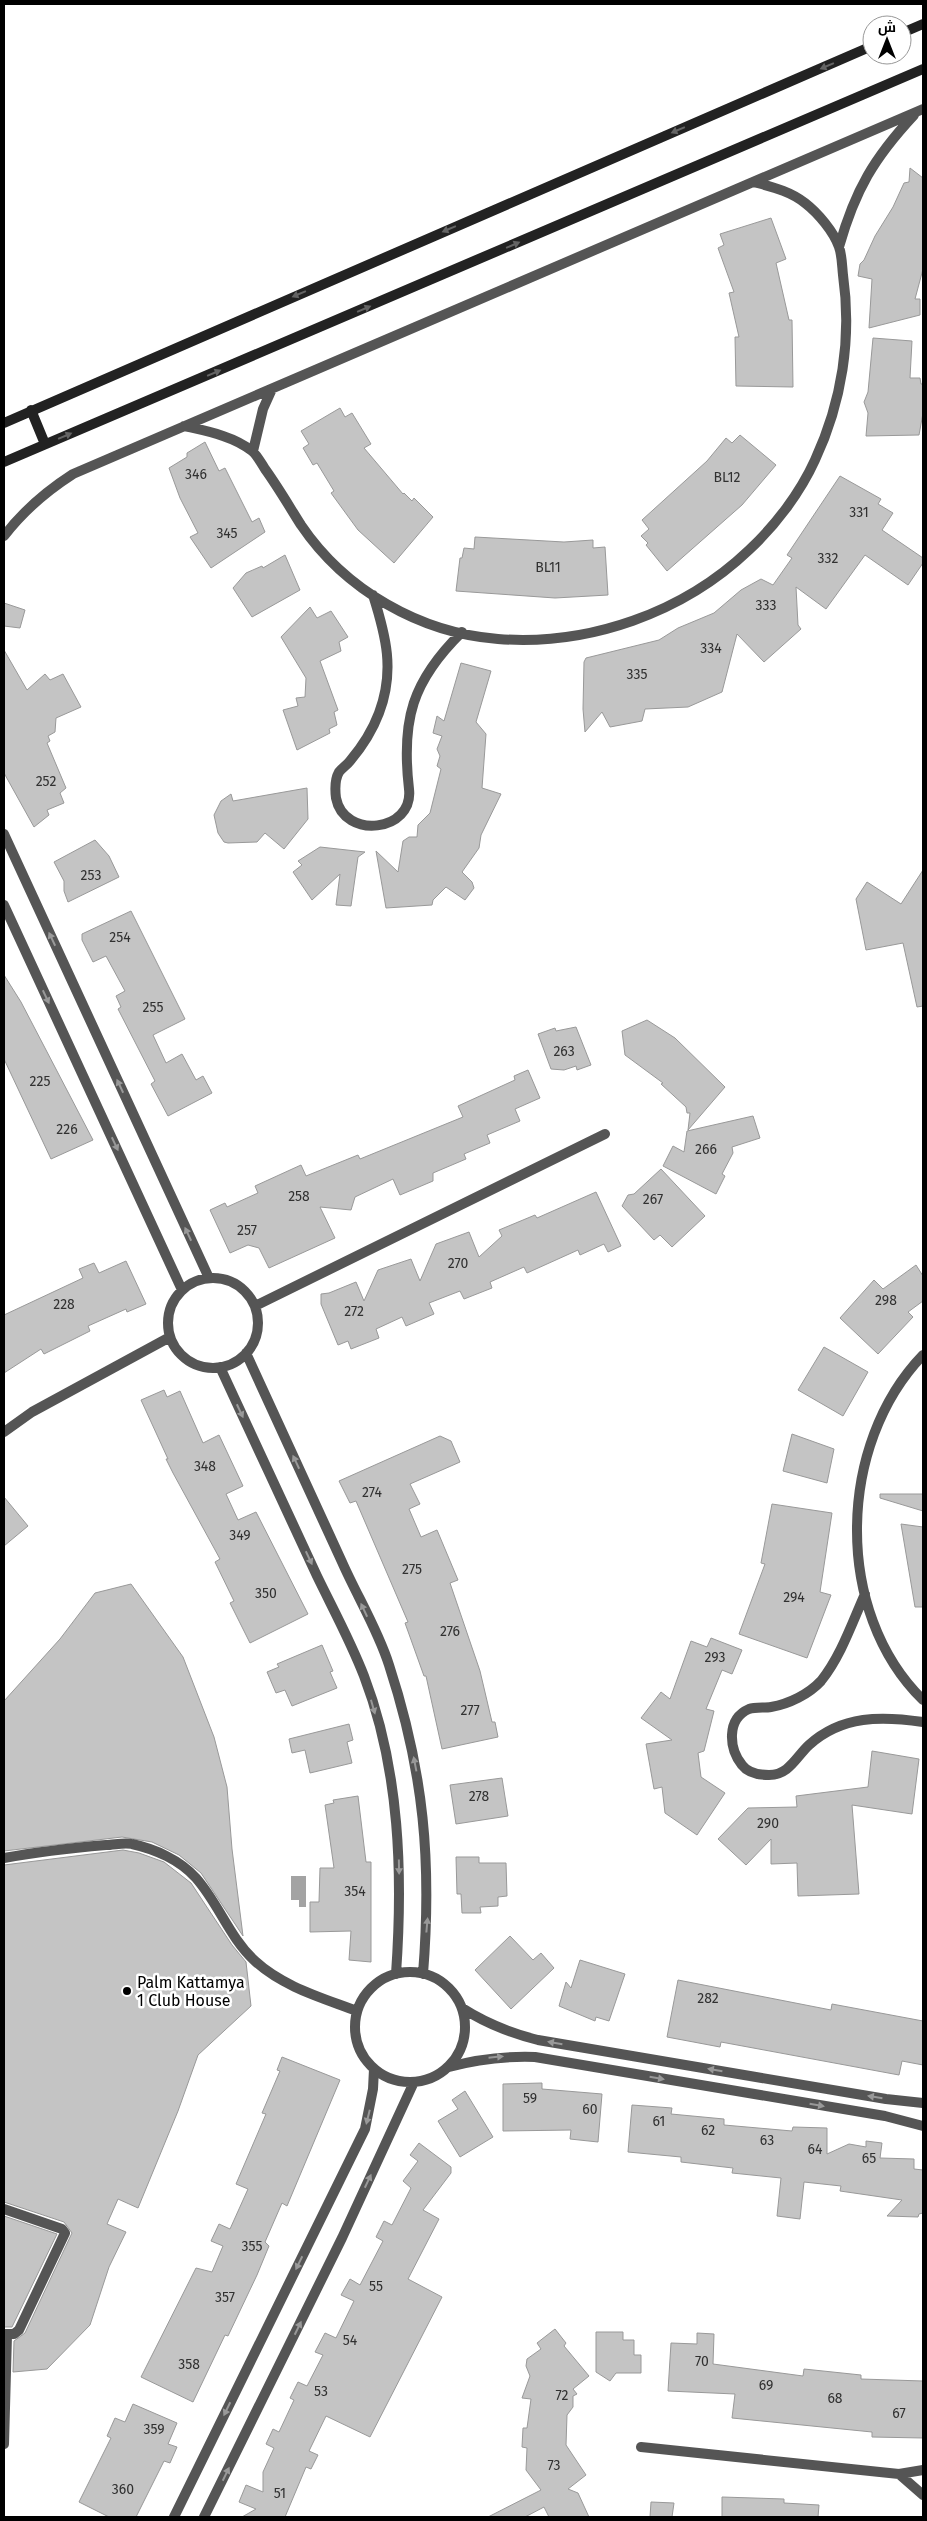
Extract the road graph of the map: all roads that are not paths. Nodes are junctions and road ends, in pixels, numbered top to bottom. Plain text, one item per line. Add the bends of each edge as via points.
1 (862, 50) edge
2 (923, 69) edge
3 (921, 110) edge
4 (754, 182) junction
5 (839, 247) junction
6 (272, 389) junction
7 (31, 410) junction
8 (4, 423) edge
9 (184, 426) junction
10 (45, 444) junction
11 (253, 451) junction
12 (4, 462) edge
13 (4, 536) edge
14 (372, 595) junction
15 (462, 632) junction
16 (4, 834) edge
17 (4, 905) edge
18 (605, 1134) dead end
19 (209, 1278) junction
20 (182, 1290) junction
21 (255, 1306) junction
22 (170, 1337) junction
23 (246, 1353) junction
24 (923, 1355) edge
25 (220, 1367) junction
26 (4, 1432) edge
27 (865, 1594) junction
28 (923, 1700) edge
29 (923, 1722) edge
30 (4, 1858) edge
31 (396, 1974) junction
32 (423, 1974) junction
33 (462, 2008) junction
34 (358, 2011) junction
35 (449, 2067) junction
36 (374, 2068) junction
37 (414, 2082) junction
38 (905, 2102) junction
39 (923, 2103) edge
40 (902, 2120) junction
41 (923, 2126) edge
42 (4, 2209) edge
43 (6, 2334) edge
44 (4, 2444) edge
45 (641, 2447) dead end
46 (923, 2470) edge
47 (900, 2474) junction
48 (923, 2494) edge
49 (174, 2517) edge
50 (204, 2517) edge

1 -> 7 street
10 -> 2 street
3 - 4 street
3 - 5 street via 890,140 868,173 850,209
4 - 5 street via 782,189 805,203 824,223
4 - 6 street
5 - 15 street via 847,301 846,347 835,410 815,461 786,508 750,550 707,584 659,611 607,630 553,639 497,639
6 - 9 street
6 - 11 street via 263,409
7 - 8 street
7 - 10 street
9 - 11 street via 231,440
9 - 13 street via 73,474 47,490
10 - 12 street
11 - 14 street via 321,550 356,585
14 - 15 street via 390,607 431,624
14 - 15 street via 386,635 388,674 379,713 360,747 339,772 335,786 343,813 354,822 382,826 405,810 410,796 406,732 413,704 441,653
19 -> 16 street
17 -> 20 street
18 - 21 street
19 - 20 street
19 - 21 street via 237,1284
20 - 22 street via 171,1307
21 - 23 street via 258,1326
22 - 25 street via 190,1361
22 - 26 street via 32,1412
23 - 25 street
32 -> 23 street via 428,1914 427,1854 419,1784 389,1663
24 - 27 street via 894,1393 874,1434 861,1478 856,1524 859,1570
25 -> 31 street via 364,1676 381,1734 393,1793 399,1853 400,1914
27 - 28 street via 890,1656
27 - 29 street via 835,1661 820,1682 799,1698 774,1707 748,1710 736,1722 731,1737 734,1754 743,1767 758,1775 775,1775 790,1767 809,1745 834,1728 862,1719 891,1717
30 - 34 street via 34,1852 131,1844 166,1855 195,1877 216,1906 226,1927 256,1962 297,1987
31 - 32 street
31 - 34 street via 372,1988
32 - 33 street via 440,1981 453,1992
33 - 35 street via 466,2029 461,2050
38 -> 33 street via 538,2040 511,2034
34 - 36 street via 357,2042
35 - 37 street via 439,2075
35 -> 40 street via 486,2058 535,2057
36 - 37 street via 393,2079
36 -> 49 street via 365,2128
50 -> 37 street via 342,2238
38 - 39 street
38 - 40 street
40 - 41 street
42 - 43 street via 62,2229 65,2233 19,2330
43 - 44 street
45 - 47 street
46 - 47 street
47 - 48 street

